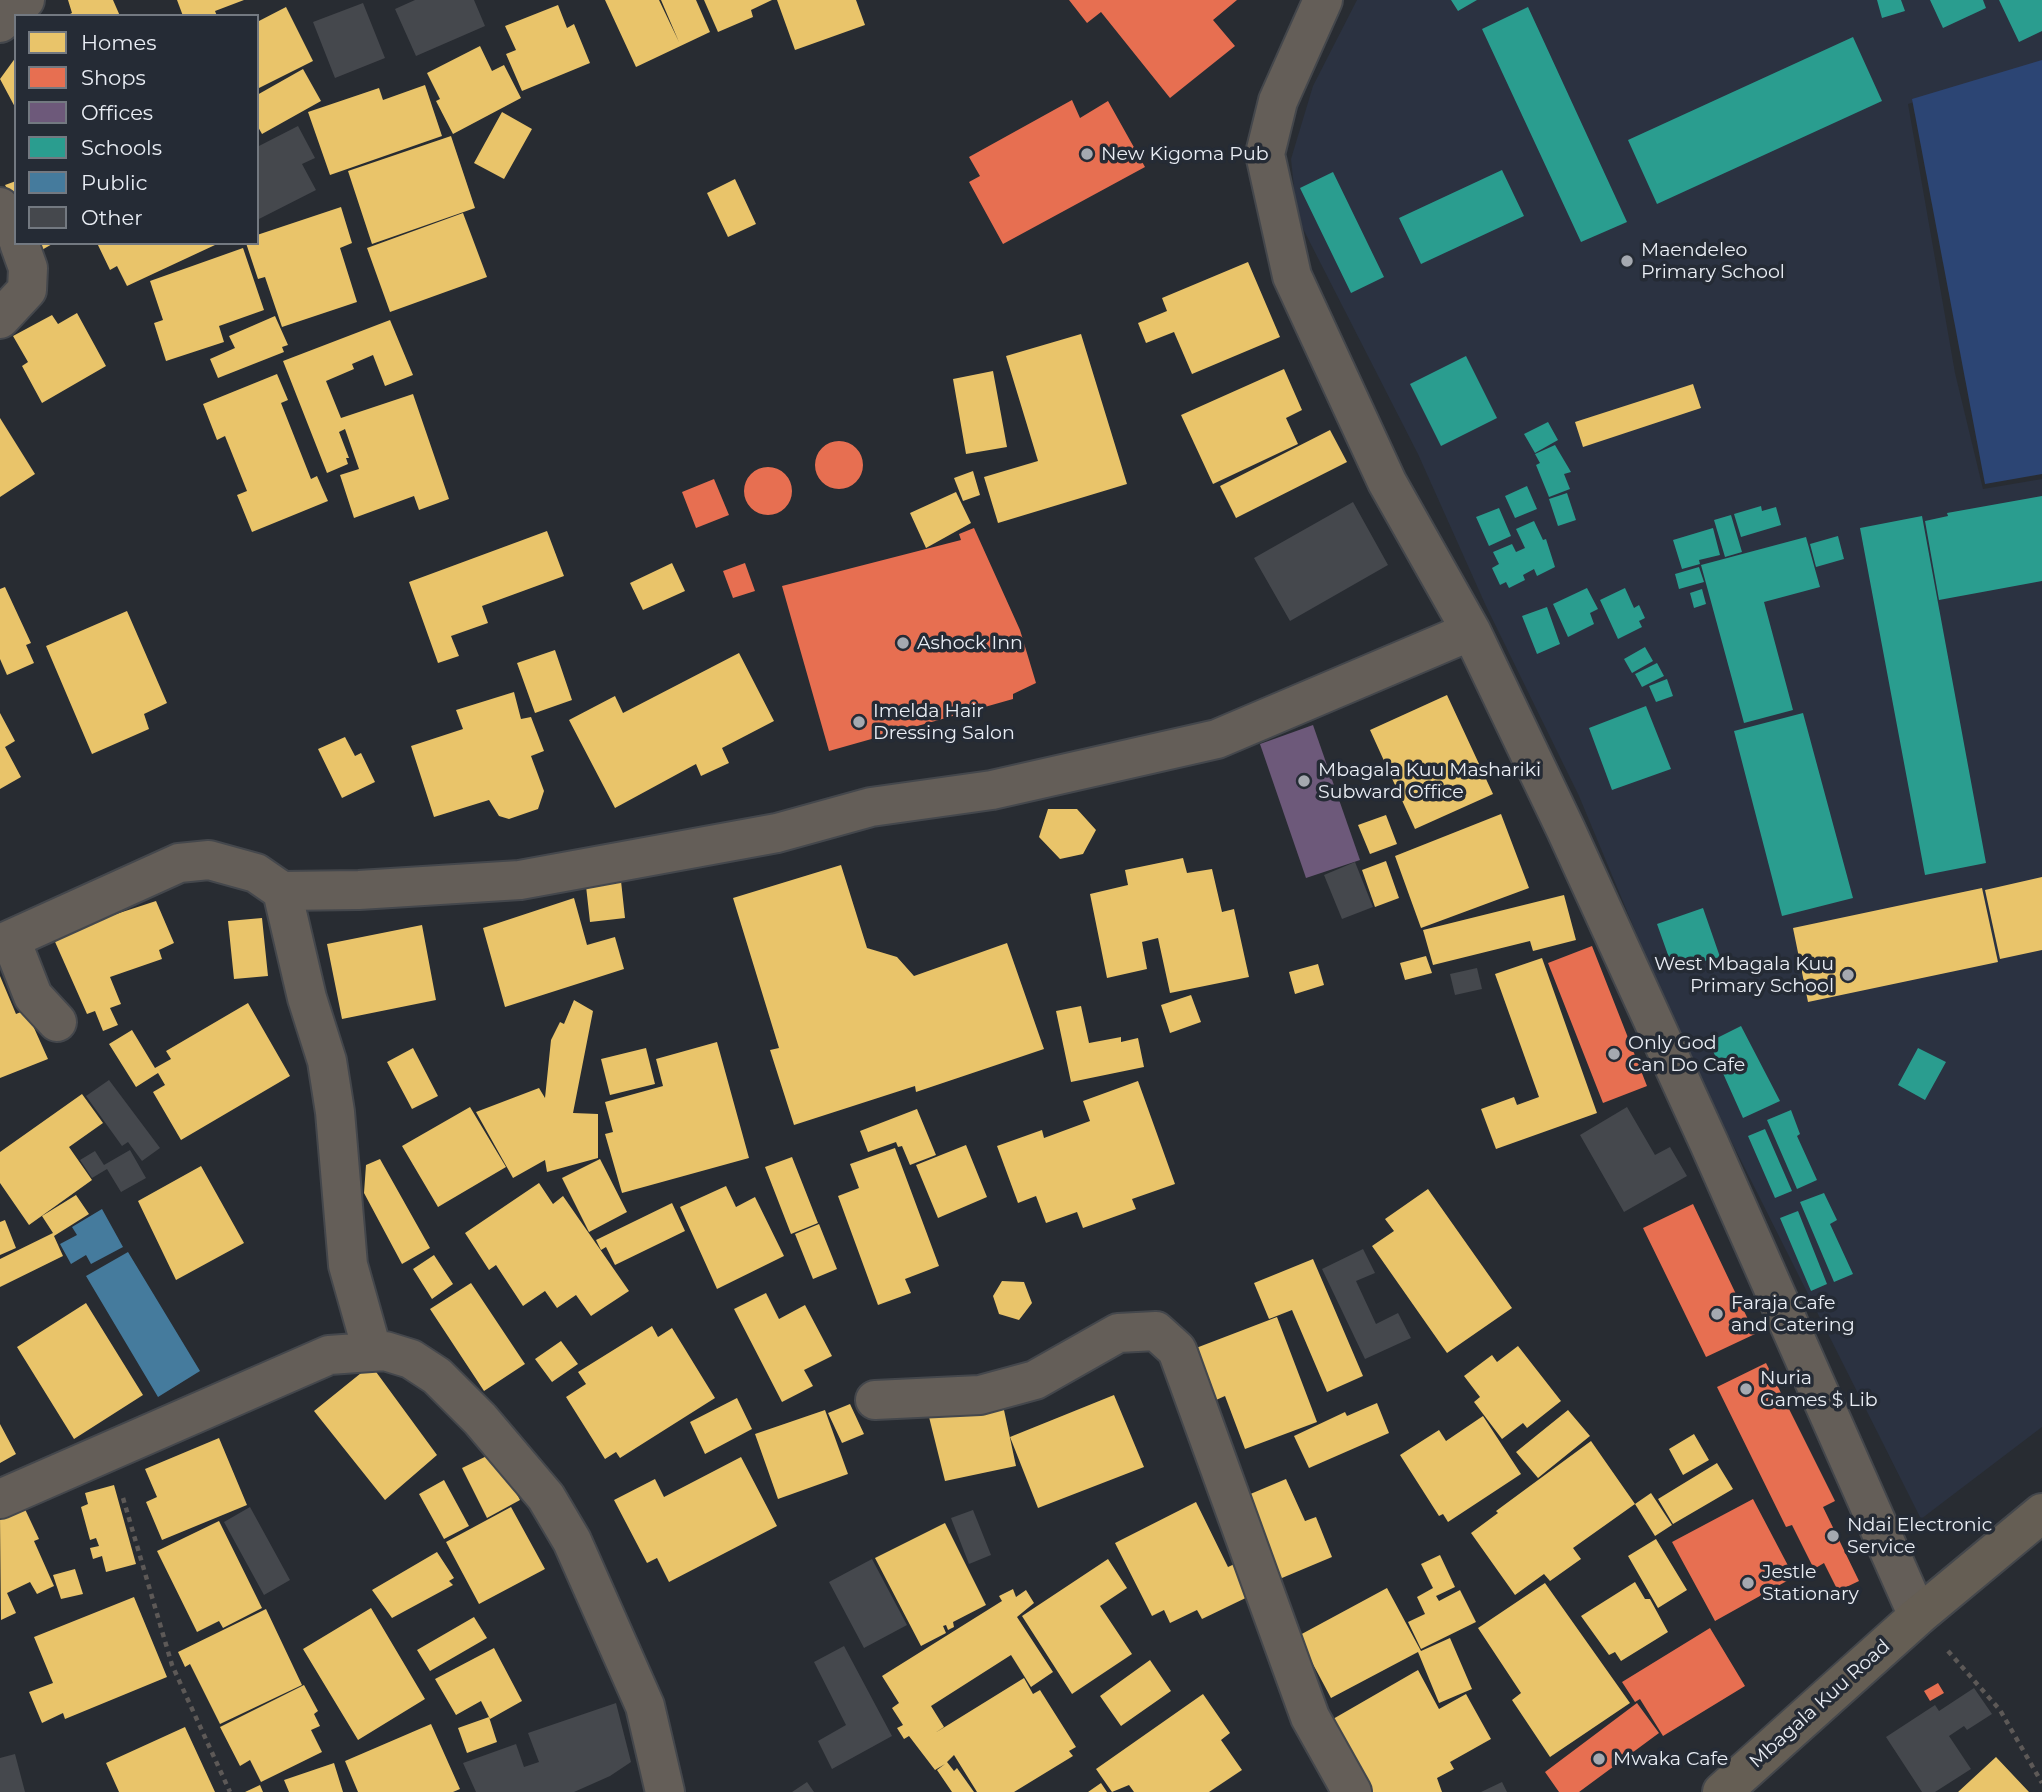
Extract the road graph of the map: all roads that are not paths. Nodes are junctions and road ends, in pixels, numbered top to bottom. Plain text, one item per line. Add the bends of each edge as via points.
1 (25, 0) edge
2 (1322, 0) edge
3 (0, 23) edge
4 (0, 207) edge
5 (14, 232) edge
6 (20, 245) edge
7 (0, 319) edge
8 (1471, 631) junction
9 (282, 891) junction
10 (5, 942) edge
11 (57, 1022) dead end
12 (372, 1350) junction
13 (875, 1400) dead end
14 (0, 1499) edge
15 (2042, 1513) edge
16 (1918, 1616) junction
17 (665, 1792) edge
18 (1352, 1792) edge
19 (1723, 1792) edge

1 - 3 street
2 - 8 street via 1278,101 1265,154 1279,230 1292,276 1387,482
4 - 5 street
6 - 7 street via 28,268 27,290
8 - 9 street via 1217,739 992,790 871,807 776,832 520,880
8 - 16 street via 1703,1131
9 - 10 street via 257,873 209,860 179,863
9 - 12 street via 327,1062 348,1265
10 - 11 street via 33,996
12 - 14 street via 329,1355
12 - 17 street via 411,1359 437,1376 546,1497 597,1591 645,1706
13 - 18 street via 979,1395 1035,1380 1118,1333 1156,1331 1177,1350 1310,1717
15 - 16 street, Mbagala Kuu Road
16 - 19 street, Mbagala Kuu Road

